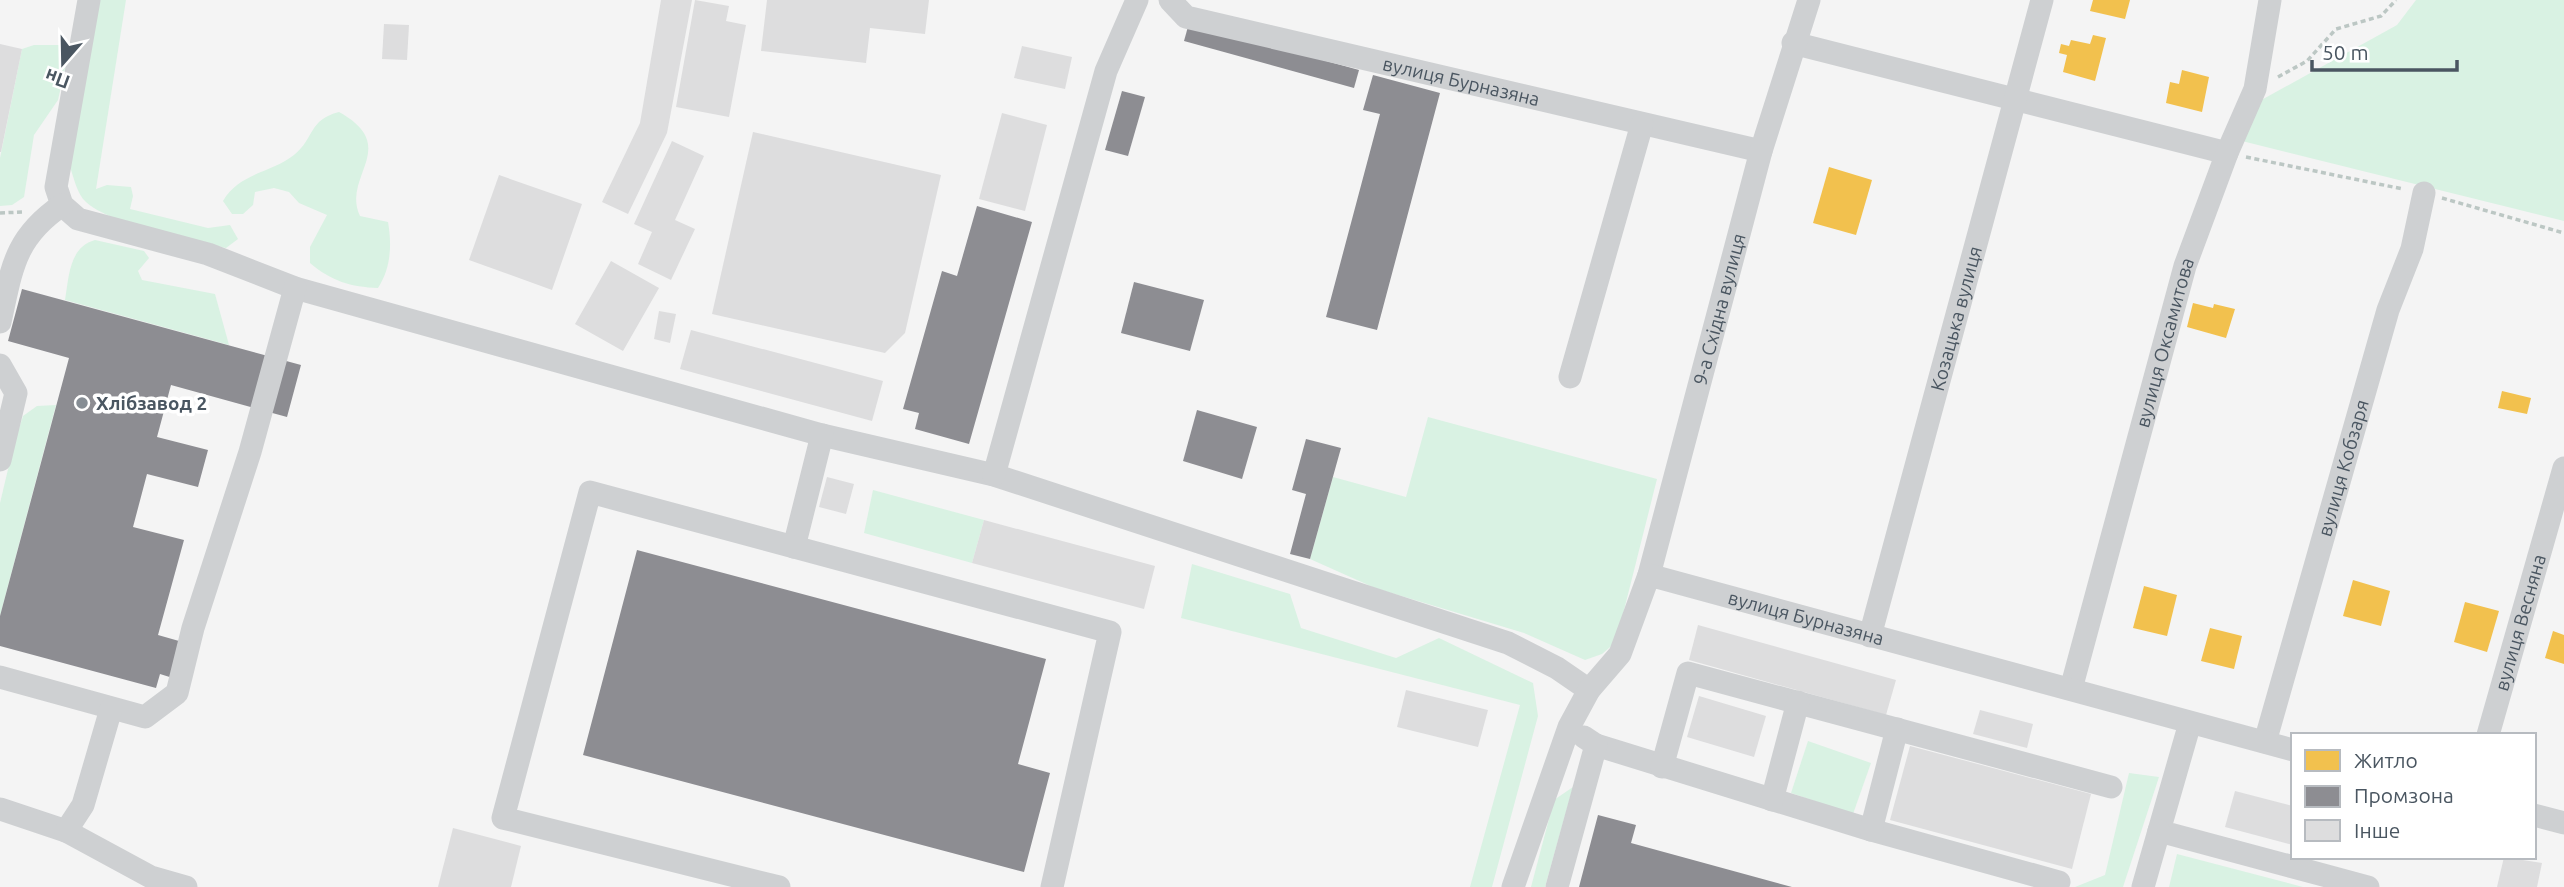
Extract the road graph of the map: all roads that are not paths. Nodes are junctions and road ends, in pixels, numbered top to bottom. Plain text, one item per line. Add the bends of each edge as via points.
1 (89, 0) edge
2 (1137, 0) edge
3 (1170, 0) edge
4 (1809, 0) edge
5 (2042, 0) edge
6 (2270, 0) edge
7 (1793, 44) junction
8 (2017, 99) junction
9 (1642, 124) junction
10 (1761, 151) junction
11 (2227, 153) junction
12 (2424, 193) road end
13 (62, 205) junction
14 (295, 288) junction
15 (0, 322) edge
16 (0, 365) edge
17 (1570, 377) dead end
18 (822, 435) junction
19 (0, 460) edge
20 (2564, 468) edge
21 (994, 475) junction
22 (794, 547) junction
23 (1649, 575) junction
24 (1870, 636) junction
25 (0, 677) edge
26 (2071, 689) junction
27 (1589, 690) junction
28 (1798, 702) junction
29 (111, 709) junction
30 (2190, 723) junction
31 (1569, 727) junction
32 (1897, 729) junction
33 (2489, 733) edge
34 (2265, 742) junction
35 (1596, 745) junction
36 (2291, 749) edge
37 (1662, 767) junction
38 (2111, 787) dead end
39 (1772, 800) junction
40 (0, 809) edge
41 (2536, 816) edge
42 (2564, 823) edge
43 (1871, 830) junction
44 (66, 831) junction
45 (2159, 831) junction
46 (150, 882) edge
47 (2059, 882) dead end
48 (186, 887) edge
49 (779, 887) edge
50 (1052, 887) edge
51 (1513, 887) edge
52 (1557, 887) edge
53 (2143, 887) edge
54 (2368, 887) edge

1 - 13 street via 57,187
2 - 21 street via 1106,71
3 - 9 street, вулиця Бурназяна via 1186,17
4 - 7 street, 9-а Східна вулиця
5 - 8 street, Козацька вулиця
6 - 11 street, вулиця Оксамитова via 2255,89
7 - 8 street
7 - 10 street, 9-а Східна вулиця
8 - 11 street
8 - 24 street, Козацька вулиця
9 - 10 street, вулиця Бурназяна
9 - 17 street
10 - 23 street, 9-а Східна вулиця
11 - 26 street, вулиця Оксамитова via 2185,266
12 - 34 street, вулиця Кобзаря via 2412,249 2388,310
13 - 14 street via 90,225 208,254
13 - 15 street via 37,222 19,250
14 - 18 street
14 - 29 street via 177,693 145,717
16 - 19 street via 16,393
18 - 21 street
18 - 22 street
20 - 33 street, вулиця Весняна
21 - 27 street via 1508,643
22 - 49 street via 590,492 503,818
22 - 50 street via 1110,632
23 - 24 street, вулиця Бурназяна
23 - 27 street via 1620,654
24 - 26 street, вулиця Бурназяна
25 - 29 street
26 - 30 street, вулиця Бурназяна
27 - 31 street
28 - 32 street
28 - 37 street via 1688,673
28 - 39 street
29 - 44 street via 83,805
30 - 34 street, вулиця Бурназяна
30 - 45 street
31 - 35 street
31 - 51 street
32 - 38 street
32 - 43 street
34 - 36 street, вулиця Бурназяна
35 - 37 street
35 - 52 street
37 - 39 street
39 - 43 street
40 - 44 street
41 - 42 street
43 - 47 street
44 - 46 street
45 - 53 street
45 - 54 street
46 - 48 street

